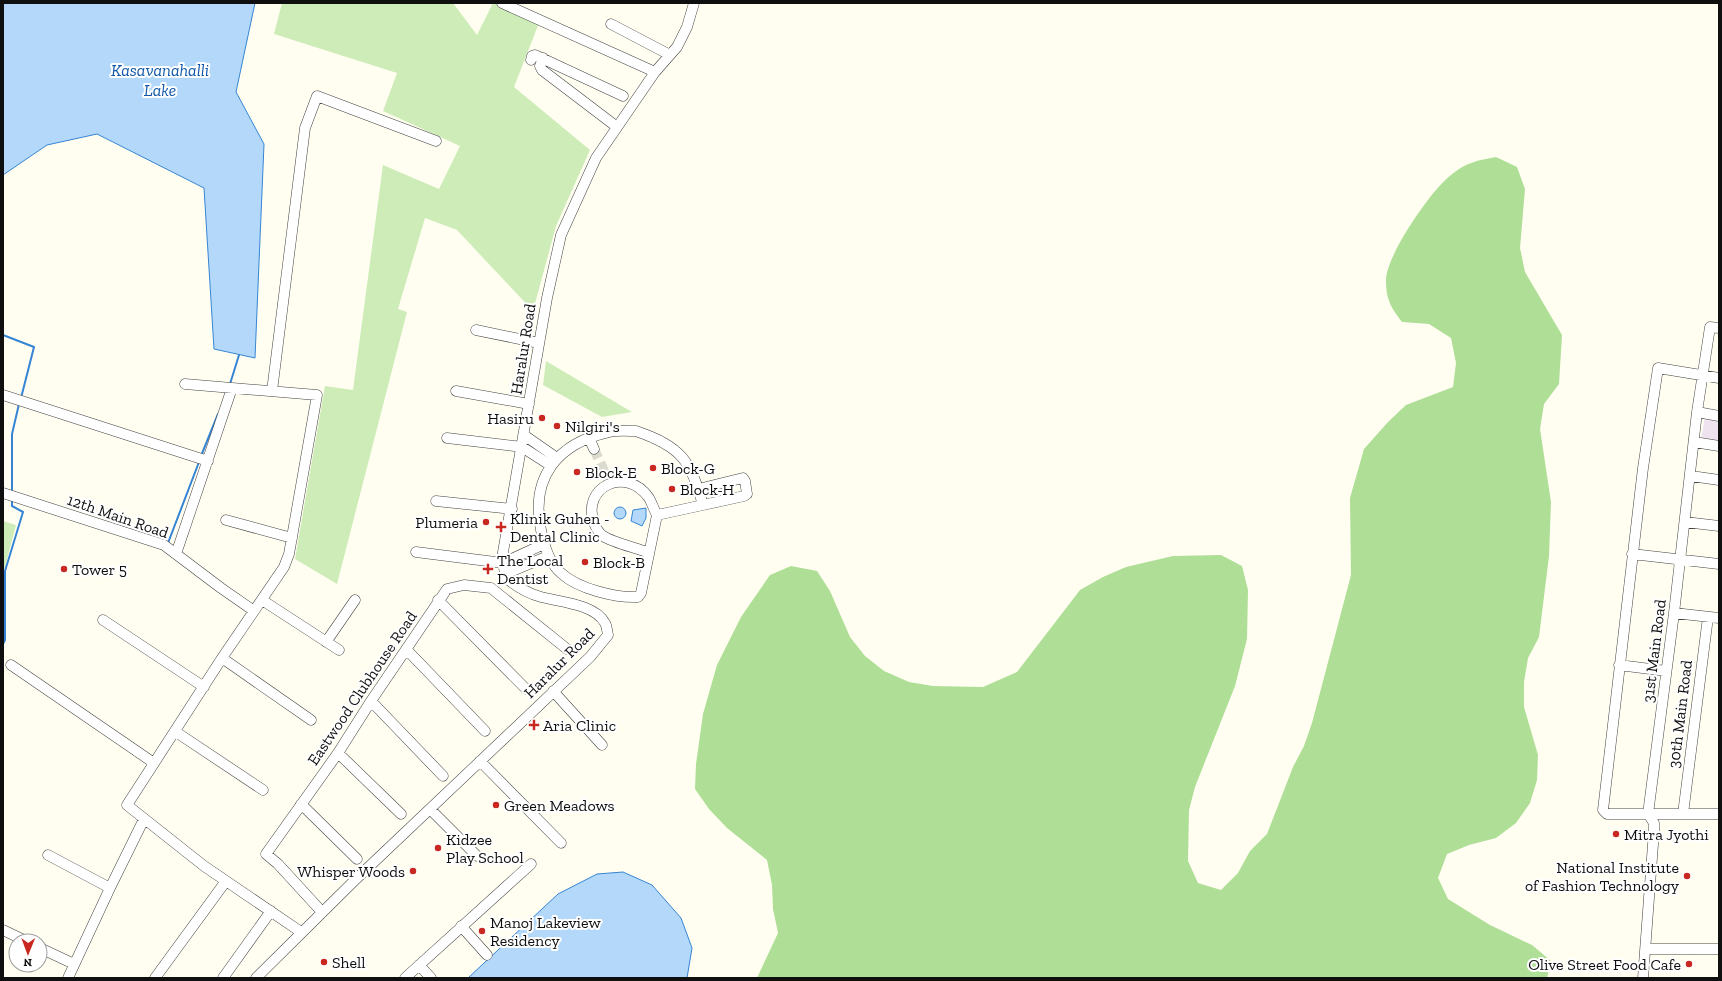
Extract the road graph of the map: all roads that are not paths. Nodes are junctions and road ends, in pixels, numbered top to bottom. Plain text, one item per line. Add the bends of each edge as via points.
1 (502, 3) edge
2 (694, 3) edge
3 (611, 24) dead end
4 (670, 55) junction
5 (543, 58) junction
6 (530, 60) dead end
7 (655, 72) junction
8 (623, 96) dead end
9 (617, 127) junction
10 (436, 141) dead end
11 (1714, 328) edge
12 (476, 330) dead end
13 (539, 343) junction
14 (1702, 376) junction
15 (1719, 378) edge
16 (185, 384) dead end
17 (230, 387) junction
18 (272, 391) junction
19 (456, 391) dead end
20 (3, 395) edge
21 (529, 404) junction
22 (1697, 412) junction
23 (1719, 416) edge
24 (524, 435) junction
25 (447, 438) dead end
26 (589, 438) junction
27 (1694, 442) junction
28 (1719, 446) edge
29 (522, 447) junction
30 (594, 449) tunnel mouth
31 (203, 460) junction
32 (553, 461) junction
33 (1691, 476) junction
34 (1719, 480) edge
35 (698, 488) junction
36 (9, 496) edge
37 (436, 501) dead end
38 (703, 505) junction
39 (512, 509) junction
40 (657, 515) junction
41 (226, 520) dead end
42 (1685, 522) junction
43 (1719, 526) edge
44 (292, 538) junction
45 (544, 544) junction
46 (416, 552) dead end
47 (649, 553) junction
48 (176, 554) junction
49 (1632, 554) junction
50 (548, 556) junction
51 (1680, 559) junction
52 (503, 563) junction
53 (1719, 564) edge
54 (505, 574) junction
55 (262, 600) junction
56 (355, 600) dead end
57 (438, 600) junction
58 (254, 611) junction
59 (1674, 613) junction
60 (1708, 617) junction
61 (1719, 618) edge
62 (103, 620) dead end
63 (326, 642) junction
64 (406, 649) junction
65 (567, 649) dead end
66 (339, 650) dead end
67 (222, 658) junction
68 (11, 665) dead end
69 (1619, 665) junction
70 (1666, 671) junction
71 (204, 687) junction
72 (526, 689) dead end
73 (553, 691) junction
74 (371, 701) junction
75 (311, 720) dead end
76 (485, 731) dead end
77 (176, 732) junction
78 (602, 745) dead end
79 (338, 753) junction
80 (480, 761) junction
81 (154, 763) junction
82 (443, 776) dead end
83 (263, 790) dead end
84 (302, 804) junction
85 (430, 809) junction
86 (400, 814) dead end
87 (1648, 814) junction
88 (1683, 814) junction
89 (1719, 814) edge
90 (144, 819) junction
91 (561, 843) dead end
92 (48, 855) dead end
93 (477, 856) dead end
94 (357, 859) dead end
95 (531, 864) dead end
96 (226, 881) junction
97 (110, 888) junction
98 (271, 911) junction
99 (322, 912) junction
100 (461, 926) junction
101 (302, 932) junction
102 (1646, 949) junction
103 (1719, 949) edge
104 (48, 952) edge
105 (487, 955) dead end
106 (74, 964) junction
107 (419, 965) junction
108 (68, 978) edge
109 (155, 978) edge
110 (223, 978) edge
111 (256, 978) edge
112 (405, 978) edge
113 (431, 978) edge
114 (1643, 978) edge

1 - 7 street
2 - 4 street, Haralur Road via 687,27
3 - 4 street
4 - 7 street, Haralur Road
5 - 6 street via 533,55
5 - 8 street
5 - 9 street via 540,66 542,70
7 - 9 street, Haralur Road
9 - 13 street, Haralur Road via 596,158 561,235
10 - 18 street via 317,96 305,128
11 - 14 street, 31st Main Road
12 - 13 street
13 - 21 street, Haralur Road
14 - 15 street
14 - 22 street, 31st Main Road
14 - 49 street via 1658,368
16 - 17 street
17 - 18 street
17 - 31 street
18 - 44 street via 316,394
19 - 21 street
20 - 31 street
21 - 24 street, Haralur Road
22 - 23 street
22 - 27 street, 31st Main Road
24 - 29 street, Haralur Road
24 - 32 street
25 - 29 street
26 - 30 street
26 - 32 street
26 - 35 street via 611,432 636,431 659,439 677,451 689,465
27 - 28 street
27 - 33 street, 31st Main Road
29 - 32 street
29 - 39 street, Haralur Road
31 - 48 street
32 - 45 street via 539,496 538,517
33 - 34 street
33 - 42 street, 31st Main Road
35 - 38 street
35 - 38 street via 743,478 746,481 747,494 744,496
36 - 48 street, 12th Main Road via 164,545
37 - 39 street
38 - 40 street
39 - 52 street, Haralur Road
40 - 47 street
40 - 47 street via 642,491 620,480 609,483 597,494 592,504 596,528 603,535
41 - 44 street
42 - 43 street
42 - 51 street, 31st Main Road
44 - 55 street via 284,567
45 - 50 street
45 - 52 street
46 - 52 street
47 - 50 street via 638,597 599,592 582,586 561,573
48 - 58 street, 12th Main Road
49 - 51 street
49 - 69 street
50 - 54 street
51 - 53 street
51 - 59 street, 31st Main Road
52 - 54 street, Haralur Road
54 - 73 street, Haralur Road via 506,578 521,590 593,610 605,623 608,635 590,657
55 - 58 street
55 - 63 street
56 - 63 street
57 - 64 street, Eastwood Clubhouse Road
57 - 65 street, Eastwood Clubhouse Road via 447,589 464,585 491,588
57 - 72 street
58 - 67 street
59 - 60 street
59 - 70 street, 31st Main Road
60 - 61 street
60 - 88 street, 30th Main Road
62 - 71 street
63 - 66 street
64 - 74 street, Eastwood Clubhouse Road
64 - 76 street
67 - 71 street
67 - 75 street
68 - 81 street
69 - 70 street
69 - 87 street via 1602,810 1607,814
70 - 87 street, 31st Main Road
71 - 77 street
73 - 78 street
73 - 80 street, Haralur Road
74 - 79 street, Eastwood Clubhouse Road
74 - 82 street
77 - 81 street
77 - 83 street
79 - 84 street, Eastwood Clubhouse Road
79 - 86 street
80 - 85 street, Haralur Road
80 - 91 street
81 - 90 street via 127,805
84 - 94 street
84 - 99 street, Eastwood Clubhouse Road via 266,854
85 - 93 street
85 - 99 street, Haralur Road
87 - 88 street
87 - 102 street, 31st Main Road via 1654,823 1654,831
88 - 89 street
90 - 96 street
90 - 97 street
92 - 97 street
95 - 100 street
96 - 98 street
96 - 109 street
97 - 106 street
98 - 101 street
98 - 110 street
99 - 101 street, Haralur Road
100 - 105 street
100 - 107 street
101 - 111 street, Haralur Road
102 - 103 street
102 - 114 street, 31st Main Road
104 - 106 street
106 - 108 street
107 - 112 street
107 - 113 street

